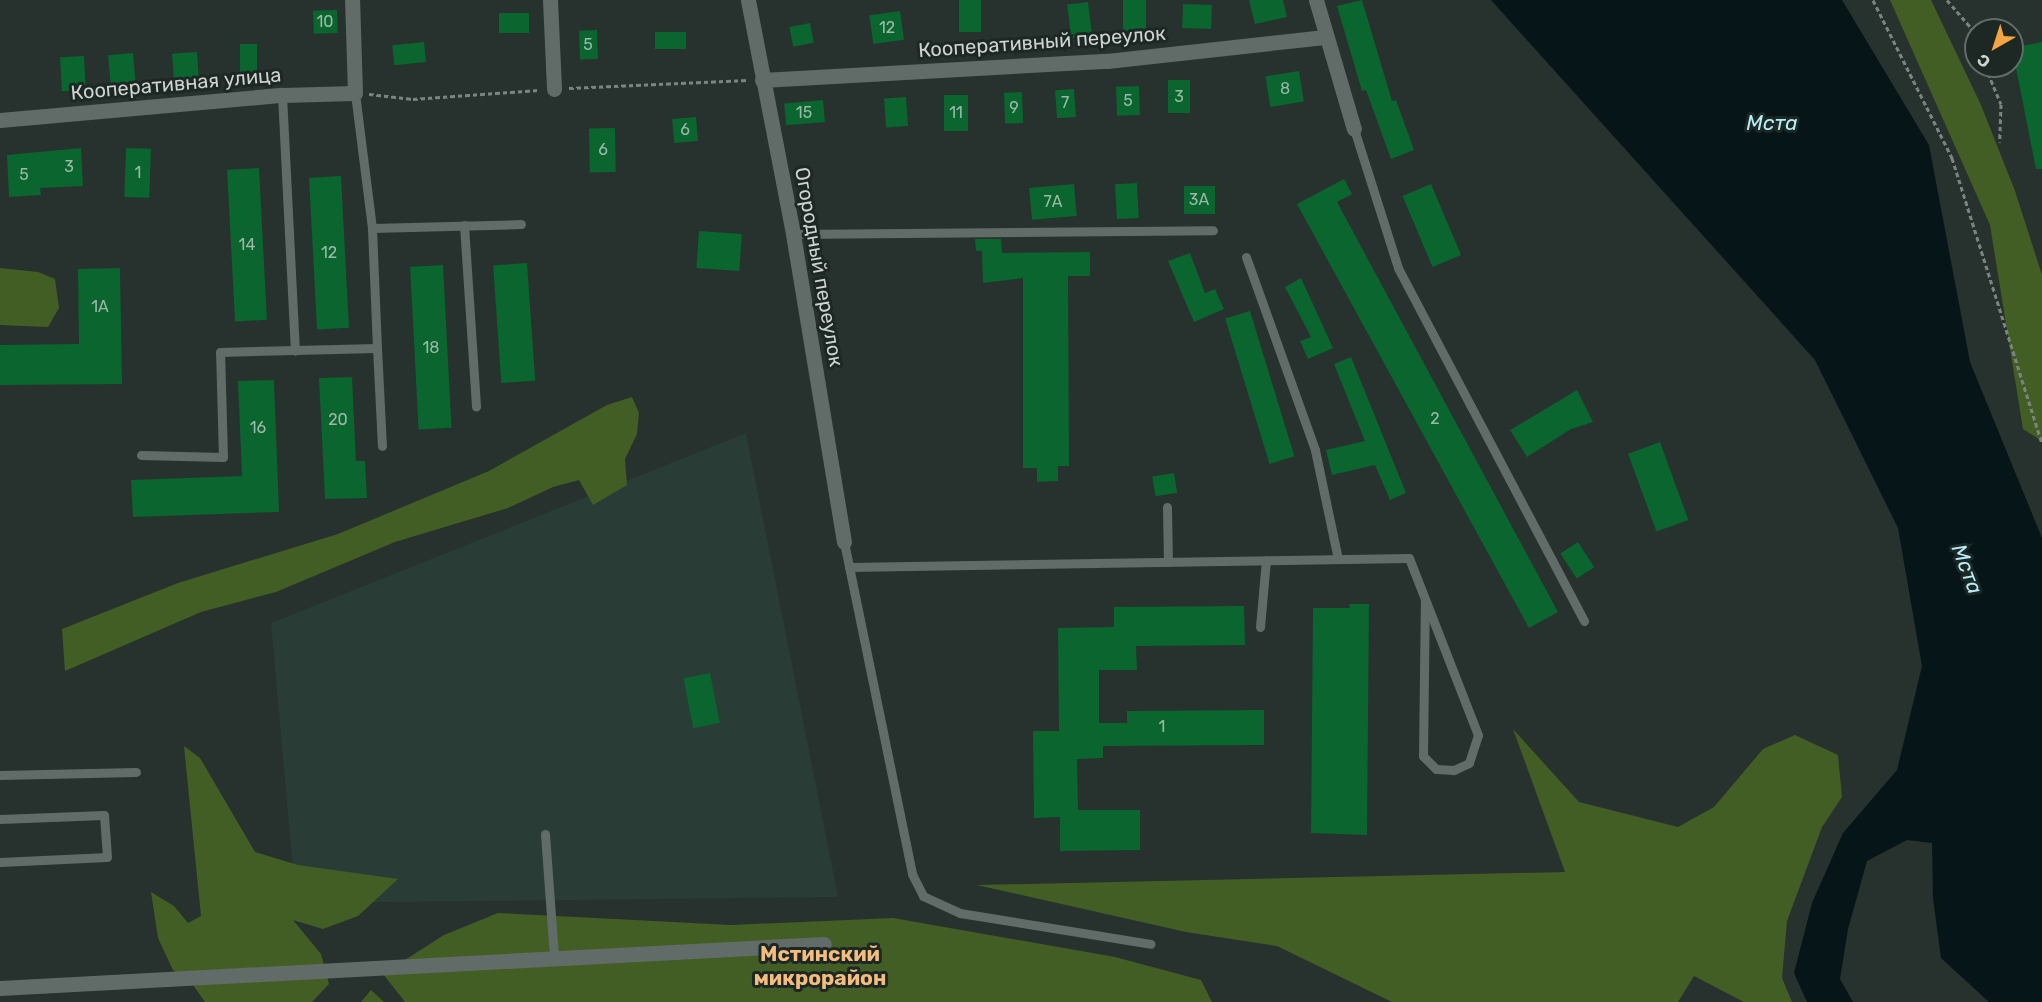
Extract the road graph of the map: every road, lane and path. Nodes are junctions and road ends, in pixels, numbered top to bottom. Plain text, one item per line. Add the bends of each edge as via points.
1 (352, 0) edge
2 (550, 0) edge
3 (748, 0) edge
4 (1316, 0) edge
5 (1873, 0) edge
6 (1947, 0) edge
7 (1964, 20) edge
8 (1325, 37) junction
9 (1990, 78) edge
10 (762, 80) junction
11 (554, 89) dead end
12 (355, 93) junction
13 (282, 95) junction
14 (0, 120) edge
15 (1354, 129) joint
16 (2000, 142) dead end
17 (521, 224) dead end
18 (464, 225) junction
19 (372, 228) junction
20 (1213, 230) dead end
21 (793, 234) junction
22 (1246, 257) dead end
23 (377, 348) junction
24 (295, 351) junction
25 (476, 407) dead end
26 (2042, 443) edge
27 (382, 446) dead end
28 (141, 455) dead end
29 (1167, 507) dead end
30 (844, 542) joint
31 (1338, 559) junction
32 (1266, 560) junction
33 (1168, 562) junction
34 (849, 567) junction
35 (1425, 599) junction
36 (1584, 621) dead end
37 (1260, 627) dead end
38 (136, 772) dead end
39 (0, 775) edge
40 (0, 819) edge
41 (545, 834) dead end
42 (0, 862) edge
43 (824, 944) dead end
44 (1151, 944) dead end
45 (554, 958) junction
46 (0, 988) edge

1 - 12 street
2 - 11 street
3 - 10 street, Огородный переулок
4 - 8 street
5 - 26 path via 1952,158
6 - 7 path
8 - 10 street, Кооперативный переулок via 1107,61
8 - 15 street
9 - 16 path via 2001,104
10 - 21 street, Огородный переулок
12 - 13 street, Кооперативная улица
12 - 19 lane
13 - 14 street, Кооперативная улица
13 - 24 lane
15 - 36 lane via 1398,268
17 - 18 lane
18 - 19 lane
18 - 25 lane
19 - 23 lane
20 - 21 lane
21 - 30 street, Огородный переулок
22 - 31 lane via 1316,450
23 - 24 lane
23 - 27 lane
24 - 28 lane via 220,352 223,457
29 - 33 lane
30 - 34 lane
31 - 32 lane
31 - 35 lane via 1409,558
32 - 33 lane
32 - 37 lane
33 - 34 lane
34 - 44 lane via 912,874 923,896 960,913
35 - 35 lane via 1478,735 1469,763 1454,770 1436,769 1423,756
38 - 39 lane
40 - 42 lane via 104,815 107,857
41 - 45 lane
43 - 45 street
45 - 46 street

